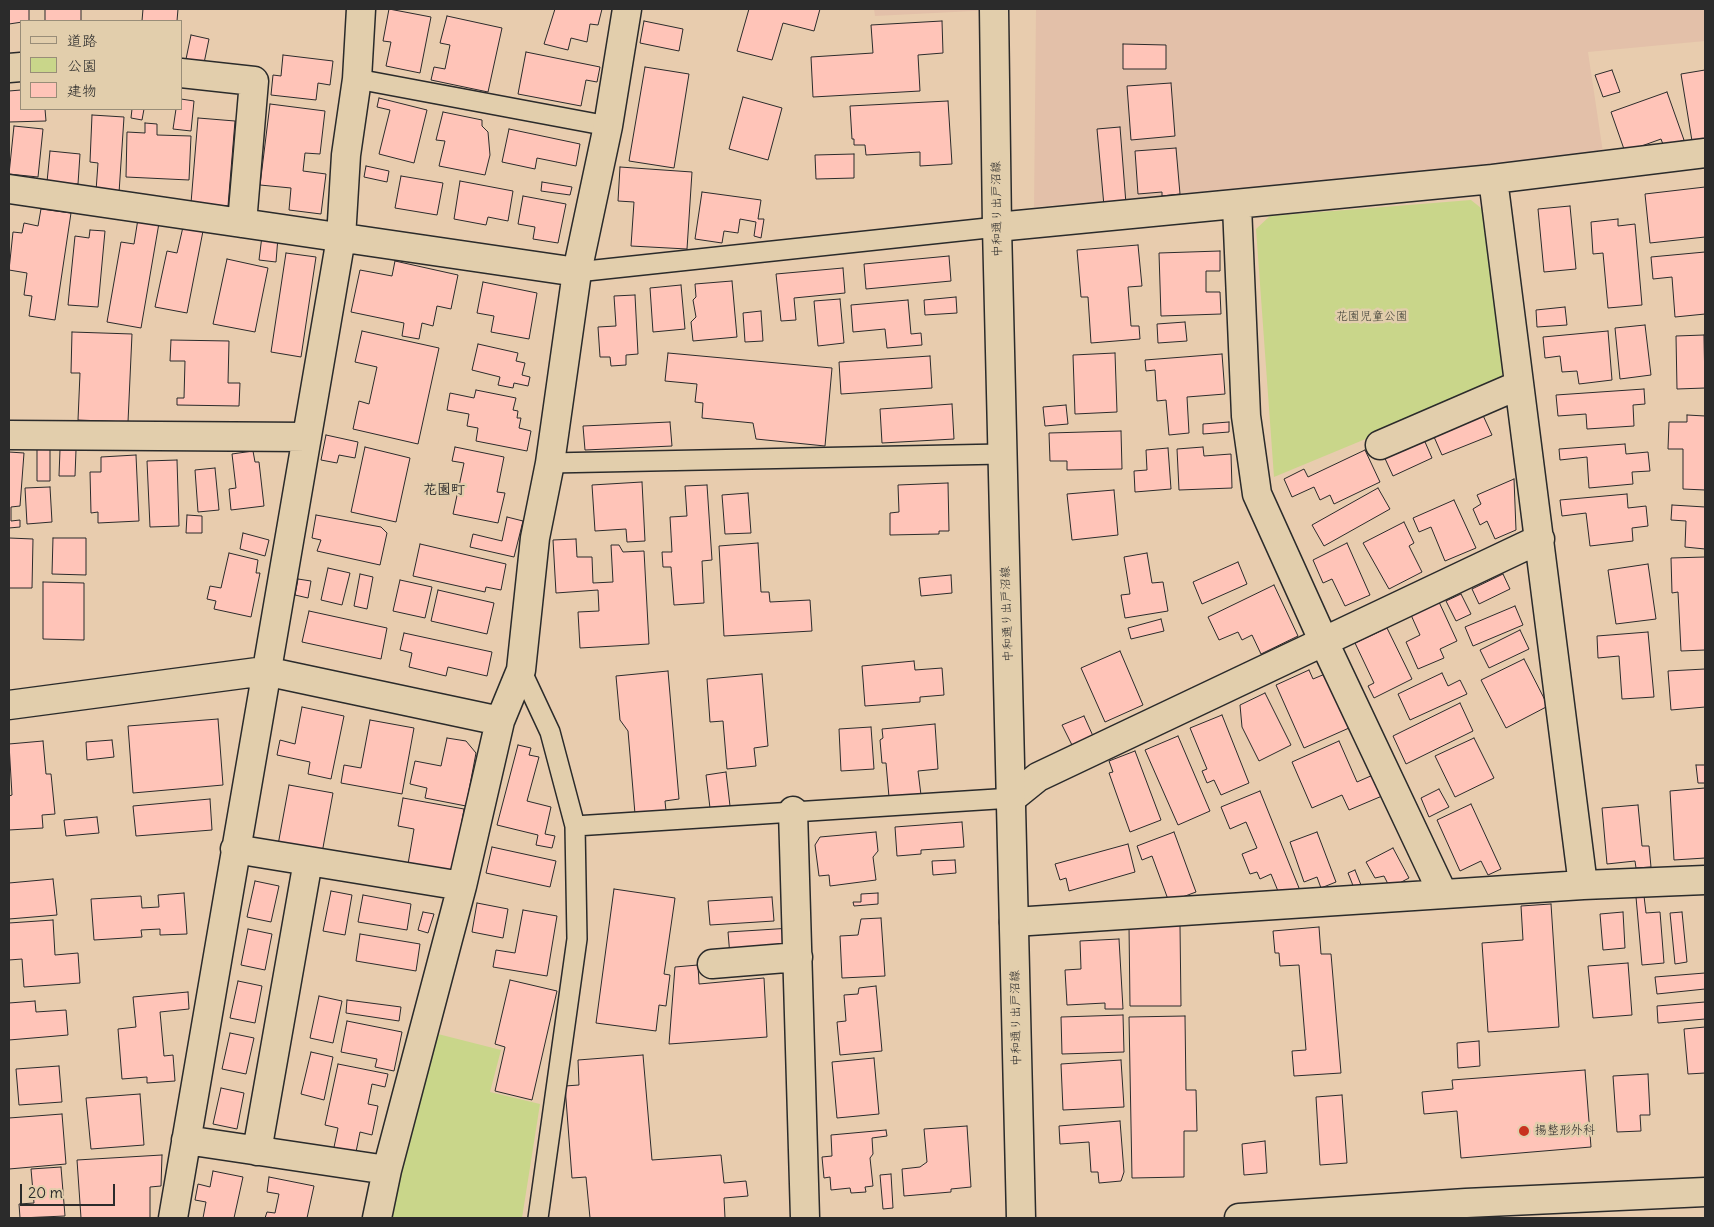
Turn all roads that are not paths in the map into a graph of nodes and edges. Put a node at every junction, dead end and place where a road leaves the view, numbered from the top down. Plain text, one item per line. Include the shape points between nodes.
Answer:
1 (361, 9) edge
2 (627, 9) edge
3 (994, 9) edge
4 (182, 73) edge
5 (357, 79) junction
6 (608, 126) junction
7 (1705, 153) edge
8 (1493, 179) junction
9 (9, 189) edge
10 (1237, 206) junction
11 (242, 223) junction
12 (997, 228) junction
13 (341, 238) junction
14 (578, 272) junction
15 (1519, 384) junction
16 (9, 435) edge
17 (307, 437) junction
18 (1380, 445) dead end
19 (1002, 454) junction
20 (550, 463) junction
21 (1540, 539) junction
22 (1323, 640) junction
23 (521, 670) junction
24 (265, 671) junction
25 (9, 705) edge
26 (500, 721) junction
27 (1012, 798) junction
28 (793, 811) junction
29 (575, 826) junction
30 (235, 849) junction
31 (308, 861) junction
32 (1705, 880) edge
33 (1583, 885) junction
34 (462, 886) junction
35 (1443, 894) junction
36 (1014, 922) junction
37 (798, 957) junction
38 (712, 964) dead end
39 (186, 1140) junction
40 (257, 1151) junction
41 (387, 1170) junction
42 (1705, 1192) edge
43 (1466, 1211) edge
44 (172, 1218) edge
45 (377, 1218) edge
46 (538, 1218) edge
47 (805, 1218) edge
48 (1021, 1218) edge
49 (1239, 1218) edge

1 - 5 street
2 - 6 street
3 - 12 street, 中和通り出戸沼線
4 - 11 street via 254,81
5 - 6 lane
5 - 13 street via 346,155
6 - 14 street
7 - 8 street
8 - 10 street
8 - 15 street
9 - 11 street
10 - 12 street
10 - 22 street via 1246,416 1257,494
11 - 13 street
12 - 14 lane
12 - 19 street, 中和通り出戸沼線
13 - 14 street
13 - 17 street
14 - 20 street
15 - 18 street
15 - 21 street
16 - 17 street
17 - 24 street
19 - 20 lane
19 - 27 street, 中和通り出戸沼線
20 - 23 street via 535,538
21 - 22 street
21 - 33 street
22 - 27 street via 1038,777
22 - 35 street
23 - 26 street
23 - 29 lane via 550,732
24 - 25 street
24 - 26 street
24 - 30 street
26 - 34 street
27 - 28 lane
27 - 36 street, 中和通り出戸沼線
28 - 29 lane
28 - 37 street
29 - 46 lane via 577,939
30 - 31 street
30 - 39 street
31 - 34 street
31 - 40 street
32 - 33 street
33 - 35 street
34 - 41 street
35 - 36 street
36 - 48 street, 中和通り出戸沼線
37 - 38 street
37 - 47 street
39 - 40 street
39 - 44 street
40 - 41 street
41 - 45 street
42 - 43 street
43 - 49 street

